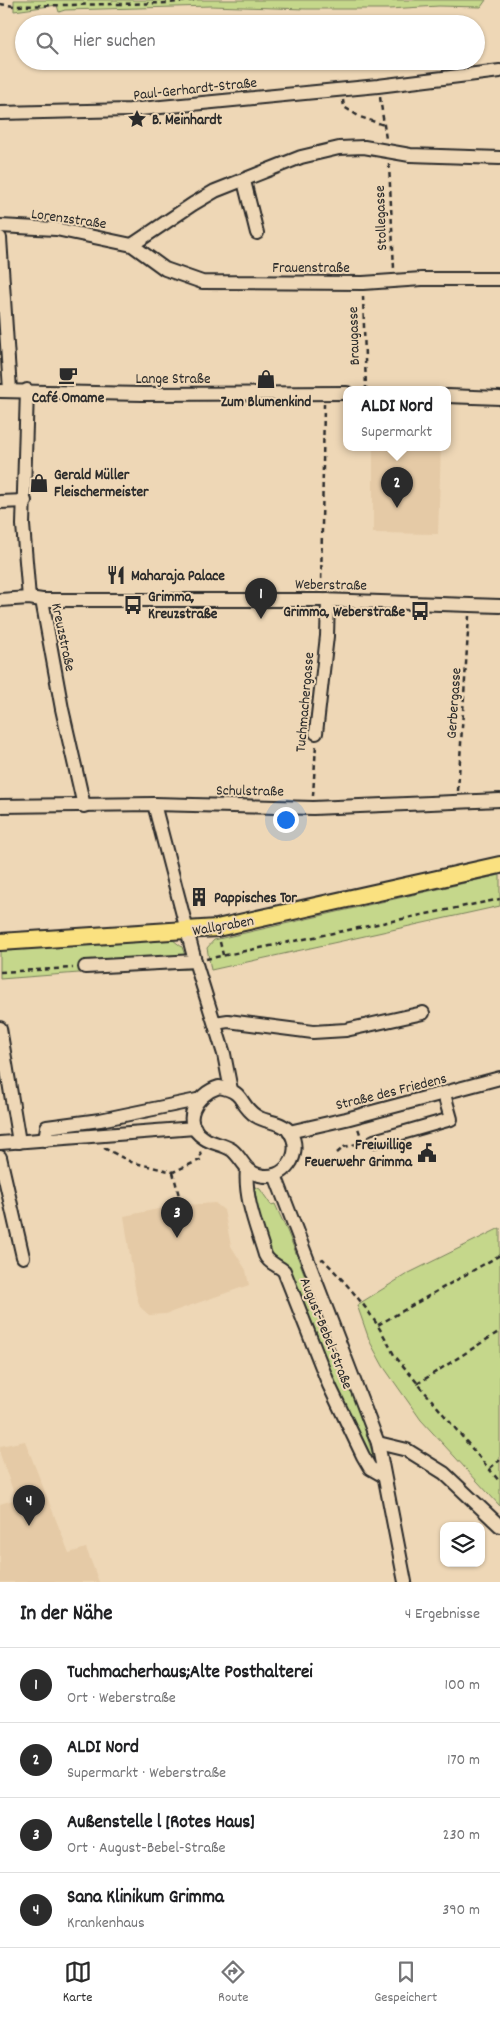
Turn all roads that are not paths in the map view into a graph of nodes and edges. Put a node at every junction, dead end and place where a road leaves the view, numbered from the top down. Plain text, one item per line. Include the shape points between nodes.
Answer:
1 (500, 70) edge
2 (0, 113) edge
3 (500, 158) edge
4 (244, 181) junction
5 (0, 226) edge
6 (257, 233) dead end
7 (0, 238) edge
8 (132, 245) junction
9 (1, 261) edge
10 (500, 279) edge
11 (2, 297) edge
12 (5, 390) edge
13 (27, 390) junction
14 (343, 393) edge
15 (451, 396) edge
16 (500, 398) edge
17 (25, 501) junction
18 (0, 502) edge
19 (36, 599) junction
20 (0, 600) edge
21 (324, 600) junction
22 (500, 606) edge
23 (316, 733) road end
24 (500, 800) edge
25 (154, 804) junction
26 (0, 806) edge
27 (84, 806) junction
28 (500, 865) edge
29 (187, 931) junction
30 (0, 942) edge
31 (195, 961) junction
32 (84, 967) road end
33 (423, 1013) dead end
34 (215, 1023) junction
35 (0, 1028) edge
36 (500, 1078) edge
37 (231, 1090) junction
38 (444, 1094) junction
39 (197, 1100) junction
40 (195, 1128) junction
41 (289, 1132) junction
42 (45, 1140) junction
43 (374, 1140) dead end
44 (19, 1142) junction
45 (0, 1143) edge
46 (0, 1157) edge
47 (247, 1169) junction
48 (275, 1175) junction
49 (24, 1257) dead end
50 (378, 1443) junction
51 (384, 1476) junction
52 (500, 1526) edge
53 (405, 1582) edge

1 - 2 street, Paul-Gerhardt-Straße via 342,90 130,110
3 - 4 street via 340,148 301,157
4 - 6 street
4 - 8 street via 215,191 192,204
5 - 8 street, Lorenzstraße via 56,229
7 - 9 street
8 - 10 street, Frauenstraße via 165,269 202,282 363,283
9 - 11 street
11 - 12 street
12 - 13 street, Lange Straße
13 - 14 street, Lange Straße via 142,394
13 - 17 street, Kreuzstraße
15 - 16 street
17 - 18 street
17 - 19 street, Kreuzstraße via 23,525
19 - 20 street, Weberstraße
19 - 21 street, Weberstraße
19 - 27 street, Kreuzstraße
21 - 22 street, Weberstraße
21 - 23 street, Tuchmachergasse via 327,636
24 - 25 street, Schulstraße via 313,808
25 - 27 street, Schulstraße
25 - 29 street
26 - 27 street, Schulstraße
28 - 29 main road, Wallgraben via 223,927
29 - 30 main road, Wallgraben
29 - 31 street
31 - 32 street
31 - 34 street
33 - 34 street via 346,1030 313,1032 228,1021
34 - 37 street
35 - 44 street
36 - 38 street, Straße des Friedens
37 - 39 street via 219,1087
37 - 41 street via 256,1116
38 - 41 street, Straße des Friedens
38 - 43 street via 450,1119
39 - 40 street via 192,1113
39 - 42 street via 47,1127
40 - 42 street
40 - 47 street via 204,1138 234,1152
41 - 48 street via 294,1142 293,1159 284,1171
42 - 44 street
44 - 45 street
46 - 49 street
47 - 48 street via 265,1176
47 - 51 street, August-Bebel-Straße via 249,1198 265,1255 284,1271 329,1385 363,1456 370,1468
48 - 50 street, August-Bebel-Straße
50 - 51 street, August-Bebel-Straße
50 - 52 street via 407,1450 444,1473
51 - 53 street, August-Bebel-Straße

